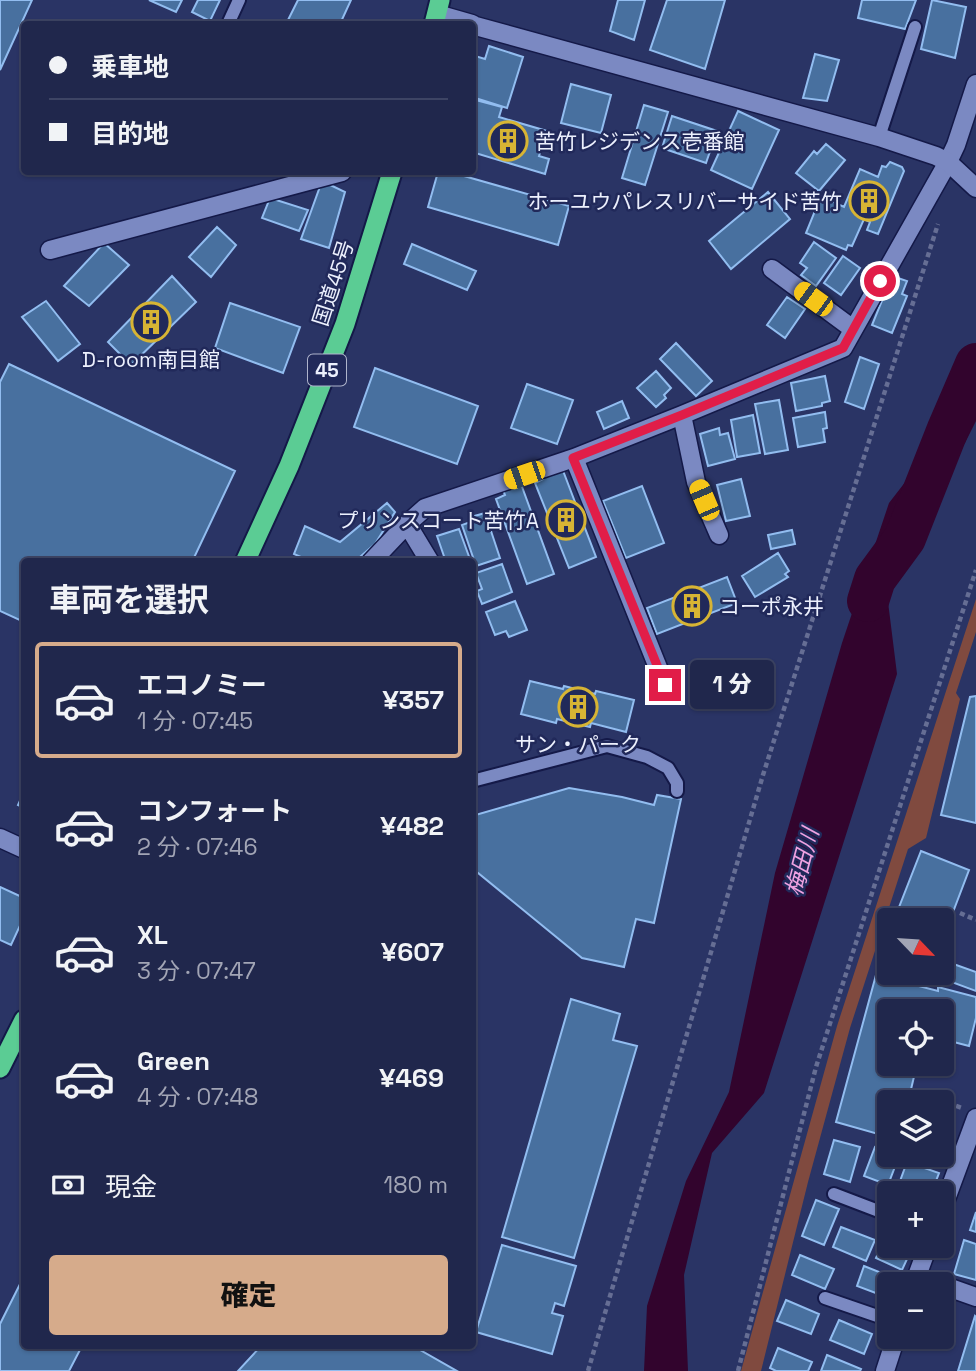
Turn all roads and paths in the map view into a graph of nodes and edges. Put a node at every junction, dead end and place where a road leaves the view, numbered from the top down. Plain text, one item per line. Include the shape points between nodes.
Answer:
1 (239, 0) edge
2 (437, 13) edge
3 (229, 21) edge
4 (462, 21) edge
5 (476, 25) edge
6 (915, 27) dead end
7 (976, 84) edge
8 (879, 137) junction
9 (951, 164) junction
10 (331, 175) edge
11 (391, 175) edge
12 (976, 188) edge
13 (940, 215) dead end
14 (50, 250) dead end
15 (772, 269) dead end
16 (853, 329) junction
17 (682, 415) junction
18 (573, 458) junction
19 (407, 524) junction
20 (719, 535) dead end
21 (247, 558) edge
22 (375, 558) edge
23 (427, 558) edge
24 (976, 570) edge
25 (665, 685) dead end
26 (476, 780) edge
27 (677, 791) dead end
28 (0, 838) edge
29 (21, 848) edge
30 (960, 914) dead end
31 (976, 920) edge
32 (21, 1026) edge
33 (0, 1068) edge
34 (970, 1113) edge
35 (950, 1181) edge
36 (834, 1194) dead end
37 (877, 1210) edge
38 (954, 1290) edge
39 (976, 1297) edge
40 (825, 1298) dead end
41 (877, 1316) edge
42 (893, 1349) edge
43 (588, 1371) edge
44 (738, 1371) edge
45 (885, 1371) edge

1 - 3 lane
2 - 4 street
5 - 8 street
6 - 8 lane
7 - 9 street
8 - 9 street
9 - 12 street
9 - 16 street
10 - 14 street
11 - 21 highway, 国道45号 / 45 via 345,324
13 - 43 path via 763,775
15 - 16 street
16 - 17 street via 843,348
17 - 18 street
17 - 20 street via 696,482
18 - 19 street via 425,508
18 - 25 street
19 - 22 street
19 - 23 street
24 - 44 path via 816,1067
26 - 27 lane via 607,746 668,768
28 - 29 street
30 - 31 path
32 - 33 highway
34 - 35 street
36 - 37 lane
38 - 39 street
40 - 41 lane
42 - 45 street

